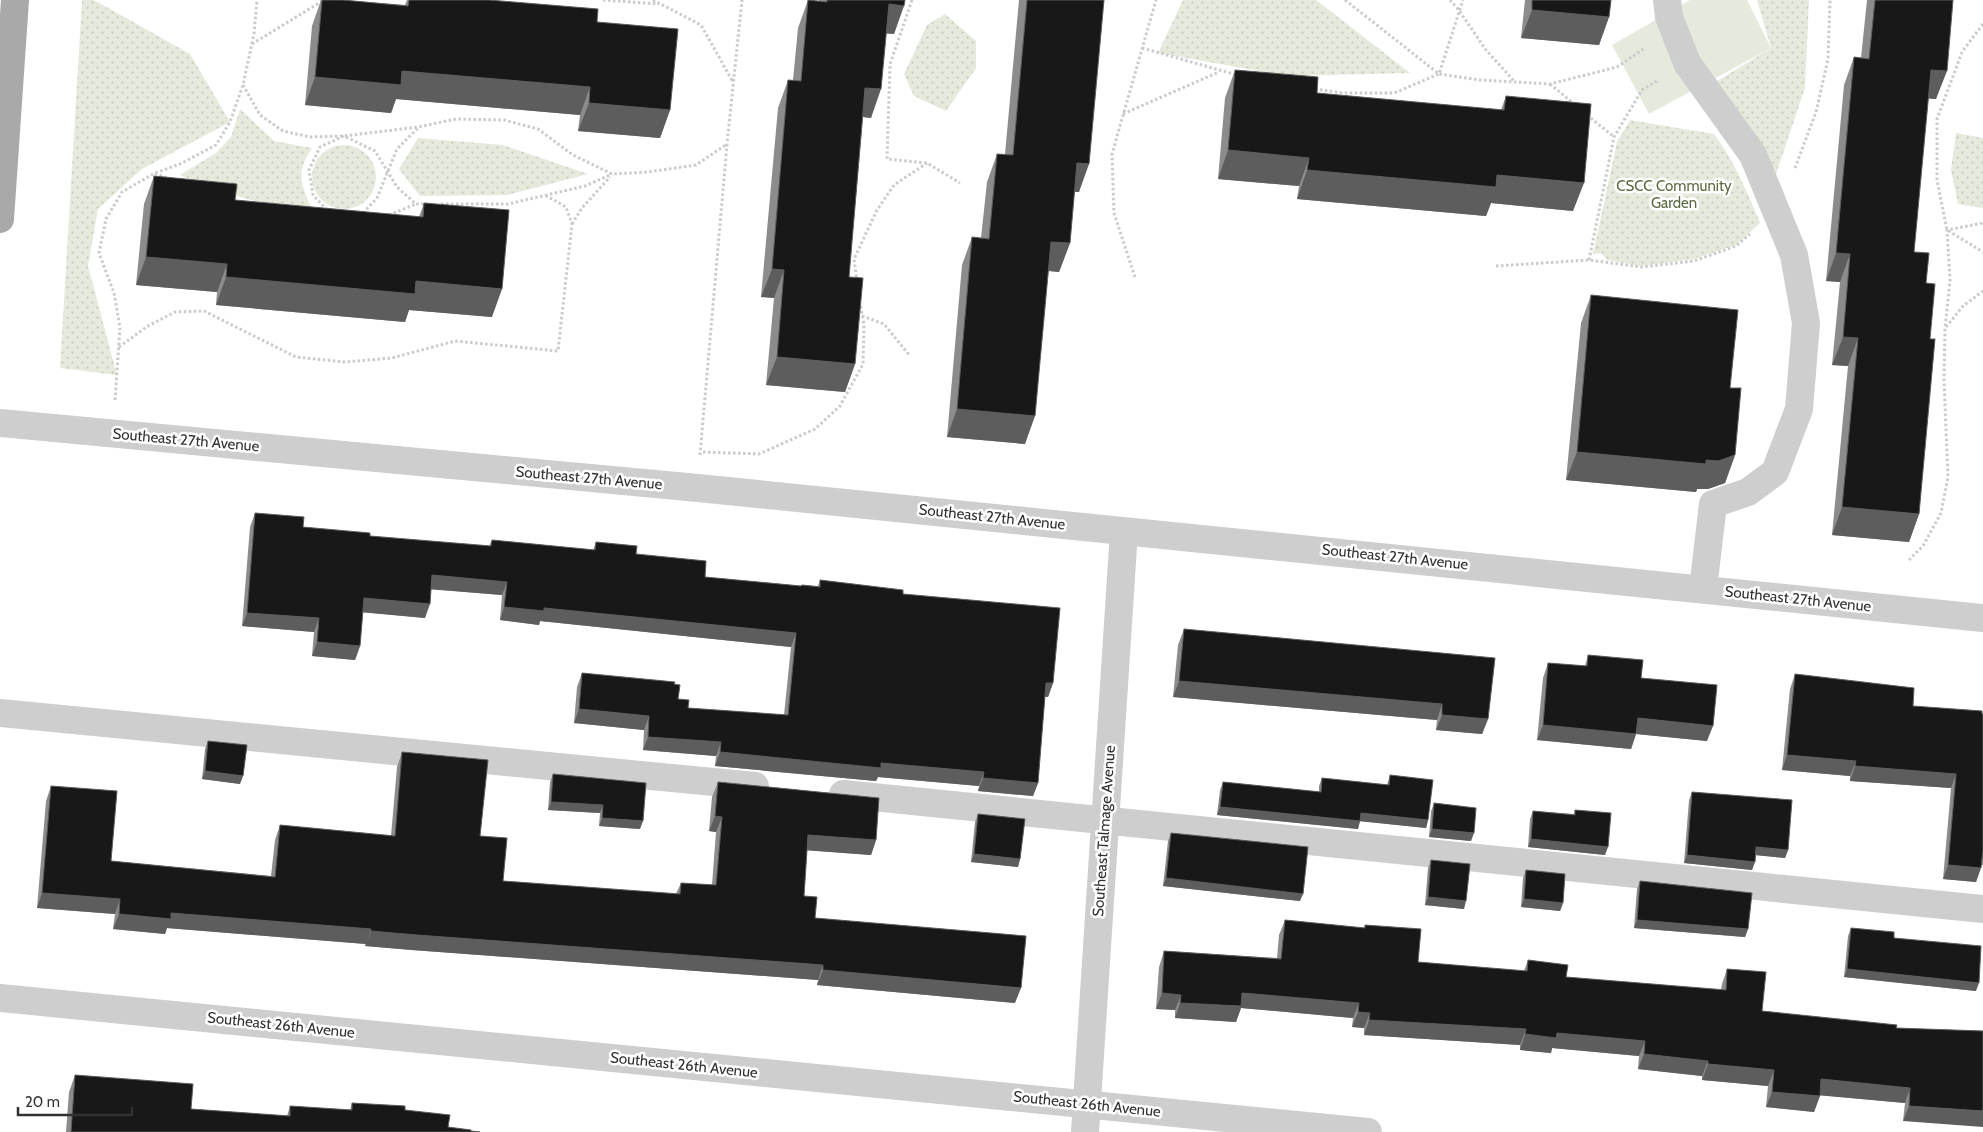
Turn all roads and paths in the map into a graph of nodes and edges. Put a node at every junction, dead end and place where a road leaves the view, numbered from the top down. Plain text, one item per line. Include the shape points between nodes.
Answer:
1 (15, 0) edge
2 (257, 0) edge
3 (324, 0) edge
4 (602, 0) edge
5 (653, 0) edge
6 (742, 0) edge
7 (912, 0) edge
8 (1156, 0) edge
9 (1347, 0) edge
10 (1450, 0) edge
11 (1463, 0) edge
12 (1830, 0) edge
13 (662, 5) junction
14 (1668, 8) edge
15 (1458, 9) junction
16 (1983, 24) edge
17 (252, 44) junction
18 (1142, 48) junction
19 (1687, 63) junction
20 (1220, 72) junction
21 (1439, 74) junction
22 (1245, 77) edge
23 (734, 82) junction
24 (1515, 82) junction
25 (1550, 84) junction
26 (243, 85) junction
27 (1306, 88) edge
28 (1578, 108) edge
29 (1123, 114) junction
30 (1585, 114) edge
31 (418, 127) junction
32 (344, 136) junction
33 (1614, 137) junction
34 (727, 144) junction
35 (927, 163) junction
36 (387, 172) junction
37 (155, 173) junction
38 (612, 174) junction
39 (172, 180) edge
40 (960, 184) dead end
41 (545, 195) junction
42 (416, 204) junction
43 (1776, 209) junction
44 (331, 213) edge
45 (366, 218) edge
46 (383, 218) edge
47 (0, 219) edge
48 (1983, 223) edge
49 (572, 224) junction
50 (1947, 230) junction
51 (1983, 252) edge
52 (1589, 260) junction
53 (1496, 266) dead end
54 (1135, 277) dead end
55 (857, 284) edge
56 (1983, 291) edge
57 (859, 300) edge
58 (862, 316) junction
59 (1945, 328) junction
60 (119, 348) junction
61 (910, 356) dead end
62 (0, 423) edge
63 (112, 433) junction
64 (701, 452) junction
65 (698, 488) junction
66 (1124, 531) junction
67 (1910, 560) dead end
68 (1703, 589) junction
69 (1983, 618) edge
70 (0, 713) edge
71 (782, 788) edge
72 (821, 792) edge
73 (1104, 819) junction
74 (1983, 909) edge
75 (0, 998) edge
76 (1086, 1104) junction
77 (1084, 1132) edge
78 (1368, 1132) edge

1 - 47 main road
2 - 17 path
3 - 17 path
4 - 13 path
5 - 13 path
6 - 23 path
7 - 35 path via 890,64 887,159
8 - 18 path
9 - 21 path
10 - 15 path
11 - 15 path
12 - 43 path via 1828,59 1816,112
13 - 23 path via 701,25
14 - 19 street
14 - 25 path via 1650,45 1617,67
15 - 21 path
15 - 24 path via 1486,50
16 - 50 path via 1962,52 1937,119 1937,180
17 - 26 path
18 - 20 path
18 - 29 path
19 - 33 path via 1642,90
19 - 43 street via 1753,155
20 - 22 path
20 - 29 path
21 - 24 path
21 - 27 path via 1394,93 1343,93
23 - 34 path
24 - 25 path
25 - 28 path
26 - 32 path via 260,115 283,131 310,137
26 - 37 path via 230,122 216,145
29 - 54 path via 1112,154 1114,213
30 - 33 path
31 - 32 path
31 - 36 path via 397,149
31 - 38 path via 456,119 504,120 538,129 573,155
32 - 36 path via 375,151
32 - 44 path via 320,147 309,170 313,195
33 - 52 path
34 - 38 path via 696,165
34 - 64 path
35 - 40 path
35 - 55 path via 894,185 877,210 854,259
36 - 42 path via 397,187
36 - 45 path via 378,198 358,218
37 - 39 path
37 - 60 path via 122,192 104,227 99,253 114,293 120,328
38 - 41 path via 585,186
38 - 49 path
41 - 42 path via 508,204
41 - 49 path via 566,207
42 - 46 path
43 - 52 path via 1736,246 1694,261 1641,267
43 - 68 street via 1794,255 1806,323 1799,409 1776,472 1748,492 1713,504
48 - 50 path
49 - 60 path via 558,351 455,341 392,358 345,362 296,357 204,311 175,312 148,326
50 - 51 path
50 - 59 path via 1950,280
52 - 53 path
56 - 59 path via 1963,306
57 - 58 path
58 - 61 path via 884,324
58 - 64 path via 863,364 840,406 815,429 759,454
59 - 67 path via 1948,477 1941,513 1923,546
60 - 63 path
62 - 63 street, Southeast 27th Avenue
63 - 65 street, Southeast 27th Avenue
64 - 65 path
65 - 66 street, Southeast 27th Avenue
66 - 68 street, Southeast 27th Avenue
66 - 73 street, Southeast Talmage Avenue
68 - 69 street, Southeast 27th Avenue
70 - 71 street
72 - 73 street
73 - 74 street
73 - 76 street, Southeast Talmage Avenue
75 - 76 street, Southeast 26th Avenue
76 - 77 street, Southeast Talmage Avenue
76 - 78 street, Southeast 26th Avenue

